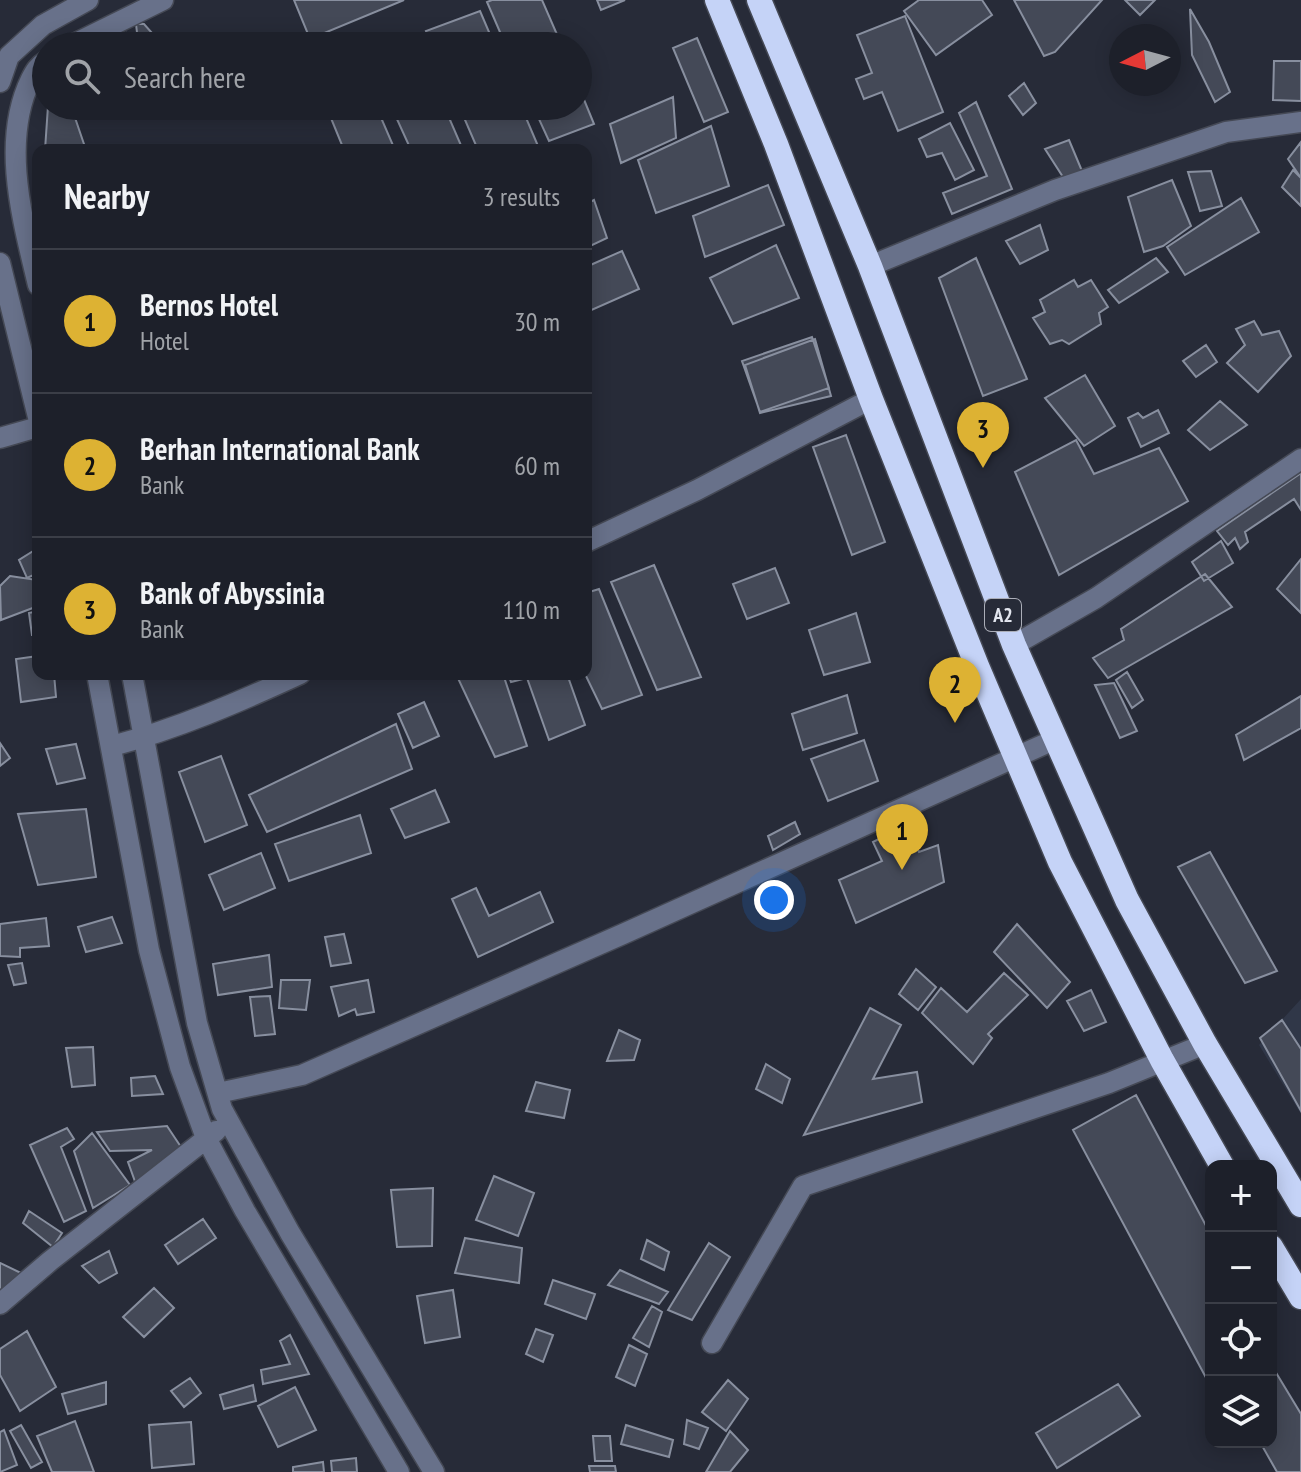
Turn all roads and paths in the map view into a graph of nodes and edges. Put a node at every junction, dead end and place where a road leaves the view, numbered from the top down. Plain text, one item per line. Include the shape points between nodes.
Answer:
1 (88, 0) edge
2 (163, 0) edge
3 (717, 0) edge
4 (759, 0) edge
5 (35, 32) edge
6 (98, 32) edge
7 (32, 35) edge
8 (32, 77) edge
9 (0, 82) edge
10 (1301, 122) edge
11 (8, 131) edge
12 (32, 259) edge
13 (0, 263) edge
14 (870, 266) junction
15 (32, 393) edge
16 (871, 399) junction
17 (32, 429) edge
18 (0, 438) edge
19 (1301, 459) edge
20 (592, 539) edge
21 (1014, 645) junction
22 (98, 680) edge
23 (133, 680) edge
24 (287, 680) edge
25 (146, 737) junction
26 (1056, 739) junction
27 (112, 746) junction
28 (1015, 756) junction
29 (1205, 1044) junction
30 (1162, 1060) junction
31 (218, 1093) junction
32 (229, 1122) junction
33 (206, 1138) junction
34 (1219, 1160) edge
35 (1301, 1205) edge
36 (1277, 1257) edge
37 (1301, 1297) edge
38 (0, 1304) edge
39 (712, 1343) dead end
40 (399, 1472) edge
41 (434, 1472) edge

1 - 5 street
2 - 6 street
3 - 16 highway, A2
4 - 14 highway, A2
7 - 9 street via 9,56
8 - 11 street
10 - 14 street via 1226,132 1055,190
11 - 12 street
13 - 15 street
14 - 21 highway, A2
16 - 20 street
16 - 28 highway, A2
17 - 18 street
19 - 21 street via 1096,598
21 - 26 highway, A2
22 - 27 street
23 - 25 street
24 - 25 street
25 - 27 street
25 - 31 street via 194,1008
26 - 28 street
26 - 29 highway, A2 via 1127,900
27 - 33 street via 149,950 180,1067
28 - 30 highway, A2 via 1060,862
28 - 31 street via 302,1075
29 - 30 street
29 - 35 highway, A2
30 - 34 highway, A2
30 - 39 street via 803,1186
31 - 32 street
32 - 33 street
32 - 41 street
33 - 38 street
33 - 40 street
36 - 37 highway

